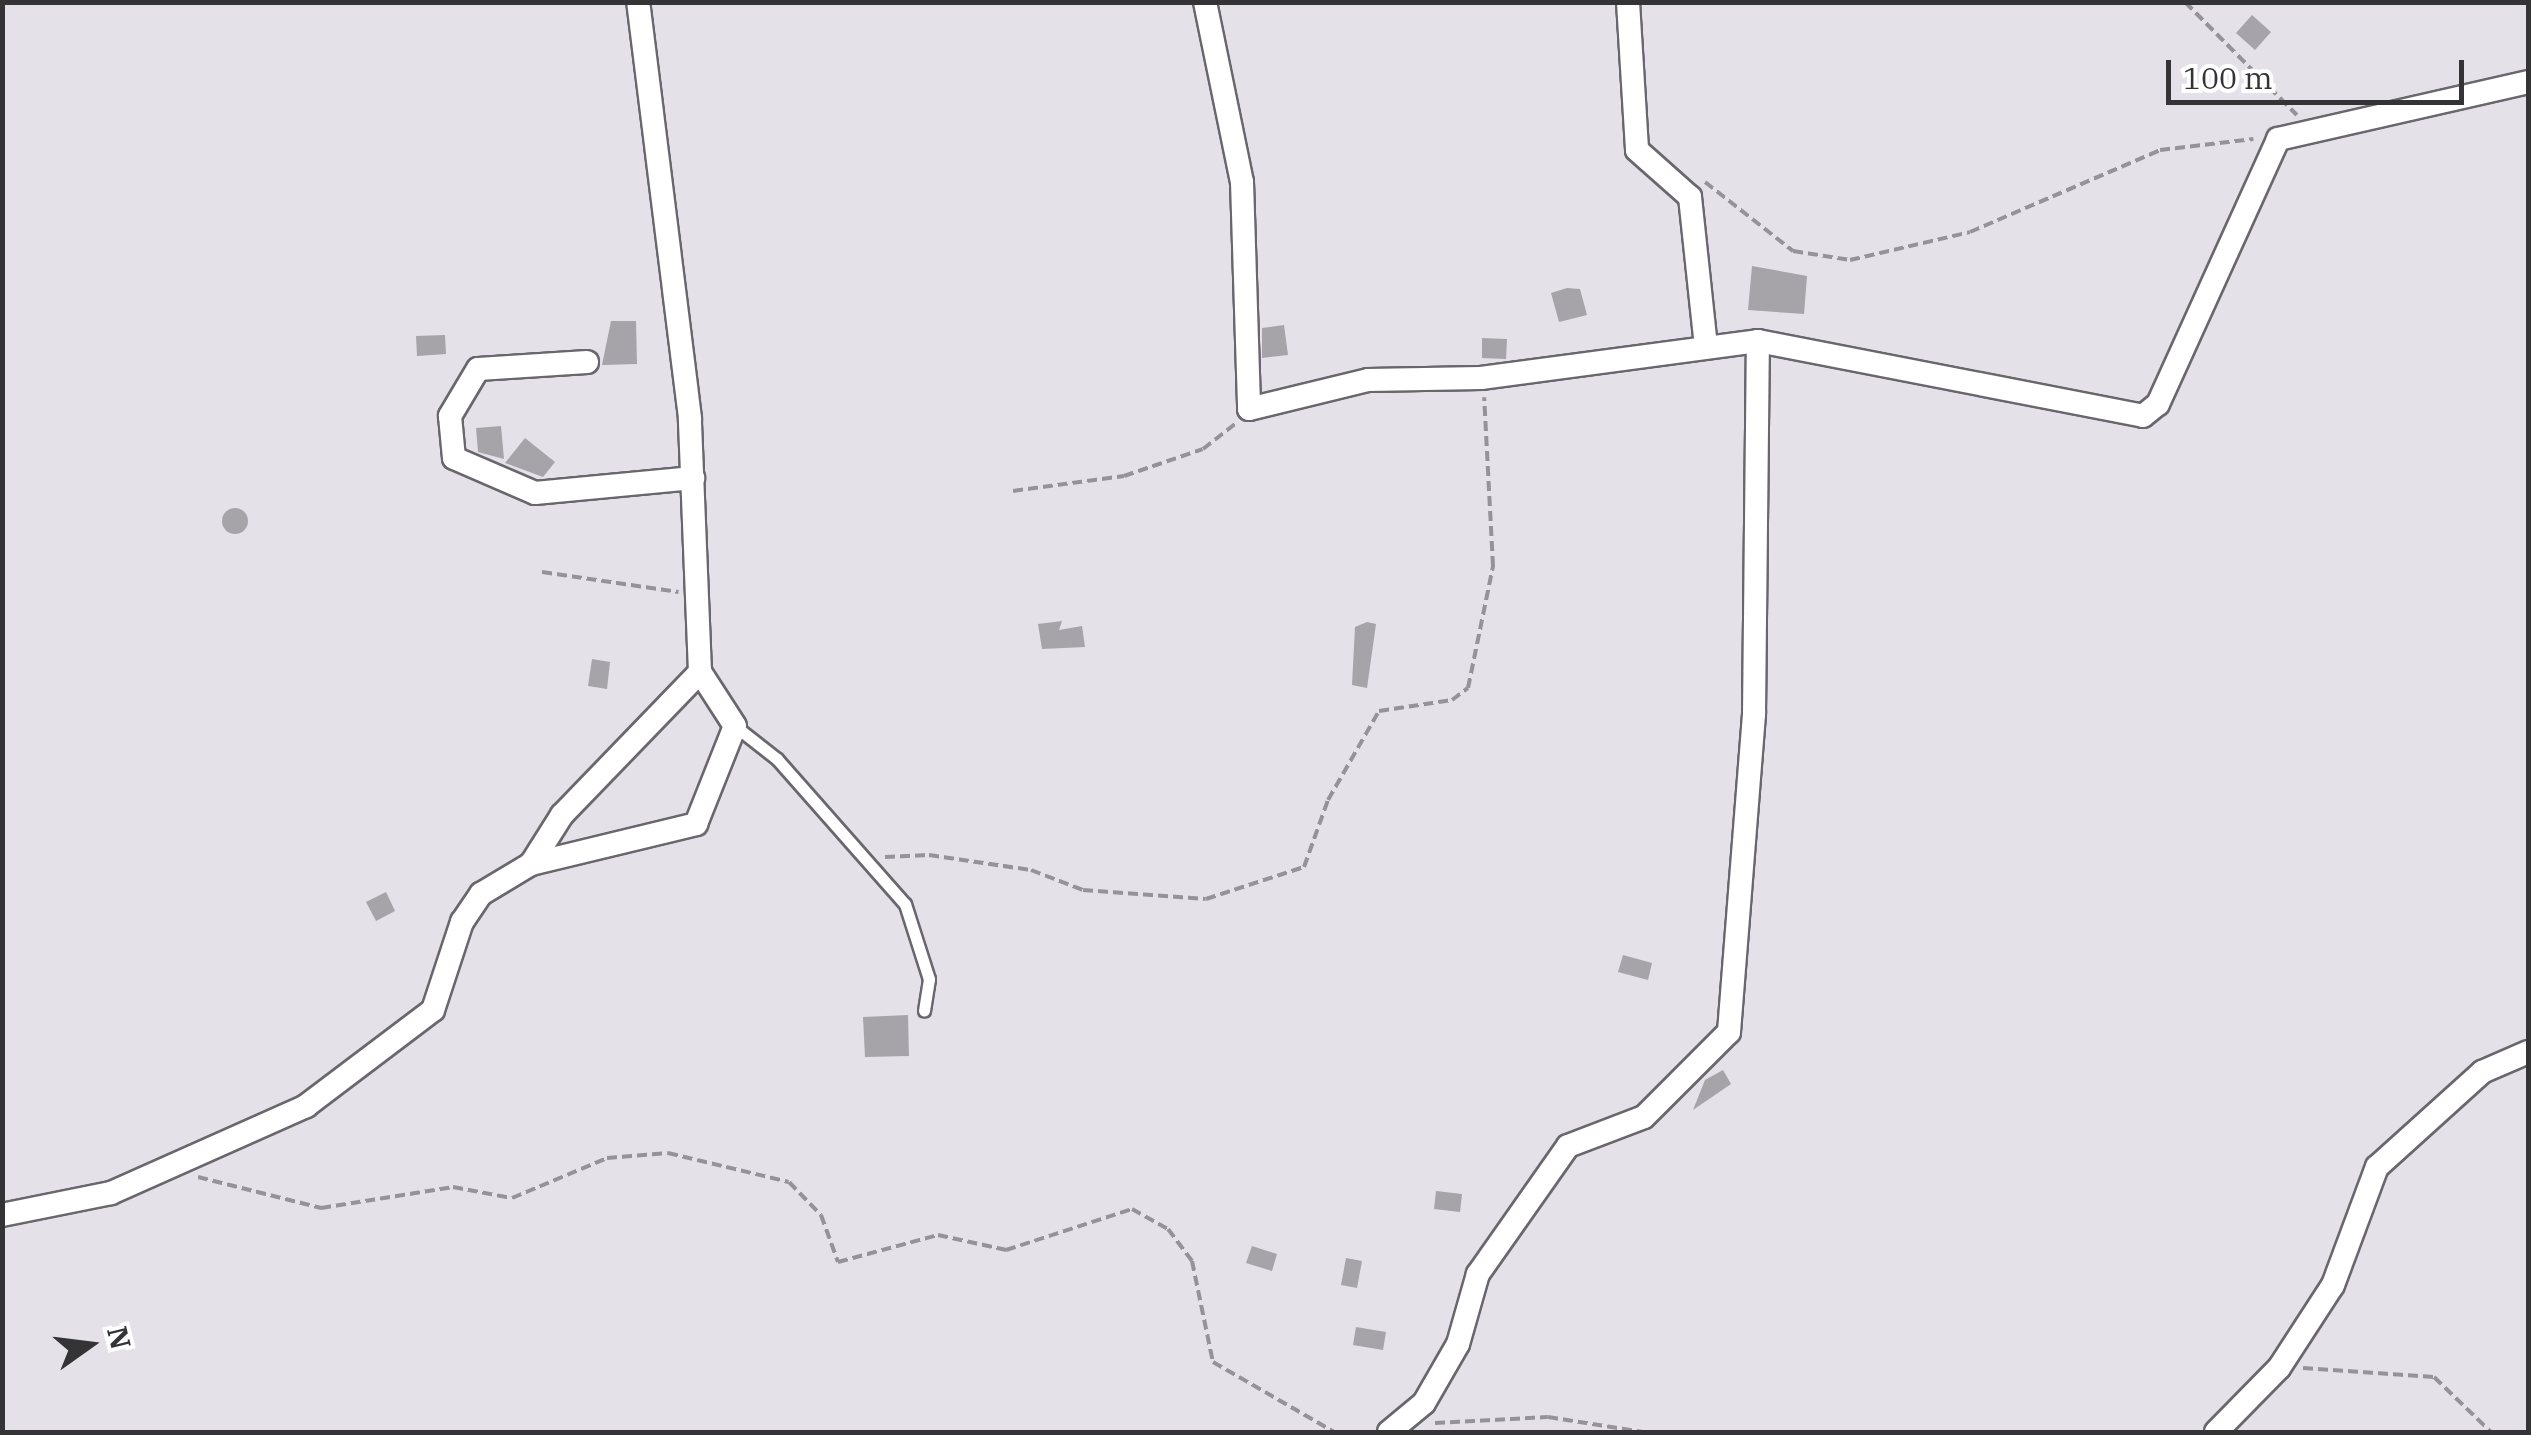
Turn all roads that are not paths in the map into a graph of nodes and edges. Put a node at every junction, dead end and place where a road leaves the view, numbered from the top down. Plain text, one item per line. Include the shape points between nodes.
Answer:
1 (638, 2) edge
2 (1205, 2) edge
3 (1628, 2) edge
4 (2528, 82) edge
5 (1758, 341) junction
6 (1706, 346) junction
7 (587, 362) dead end
8 (693, 478) junction
9 (700, 672) junction
10 (734, 726) junction
11 (531, 864) junction
12 (924, 1011) dead end
13 (2528, 1052) edge
14 (2, 1215) edge
15 (1397, 1427) edge
16 (2216, 1432) edge

1 - 8 street
2 - 6 street via 1242,182 1249,410 1368,380 1481,378
3 - 6 street via 1637,150 1643,165 1676,177 1690,198
4 - 5 street via 2278,139 2158,404 2144,416
5 - 6 street
5 - 15 street via 1754,714 1729,1032 1644,1117 1568,1146 1478,1274 1458,1344
7 - 8 street via 478,369 450,416 454,458 535,493
8 - 9 street
9 - 10 street
9 - 11 street via 562,815
10 - 11 street via 691,830
10 - 12 lane via 872,862 918,934 928,979
11 - 14 street via 470,906 433,1010 375,1062 306,1106 170,1167 78,1204
13 - 16 street via 2482,1072 2376,1167 2350,1224 2343,1267 2279,1368

